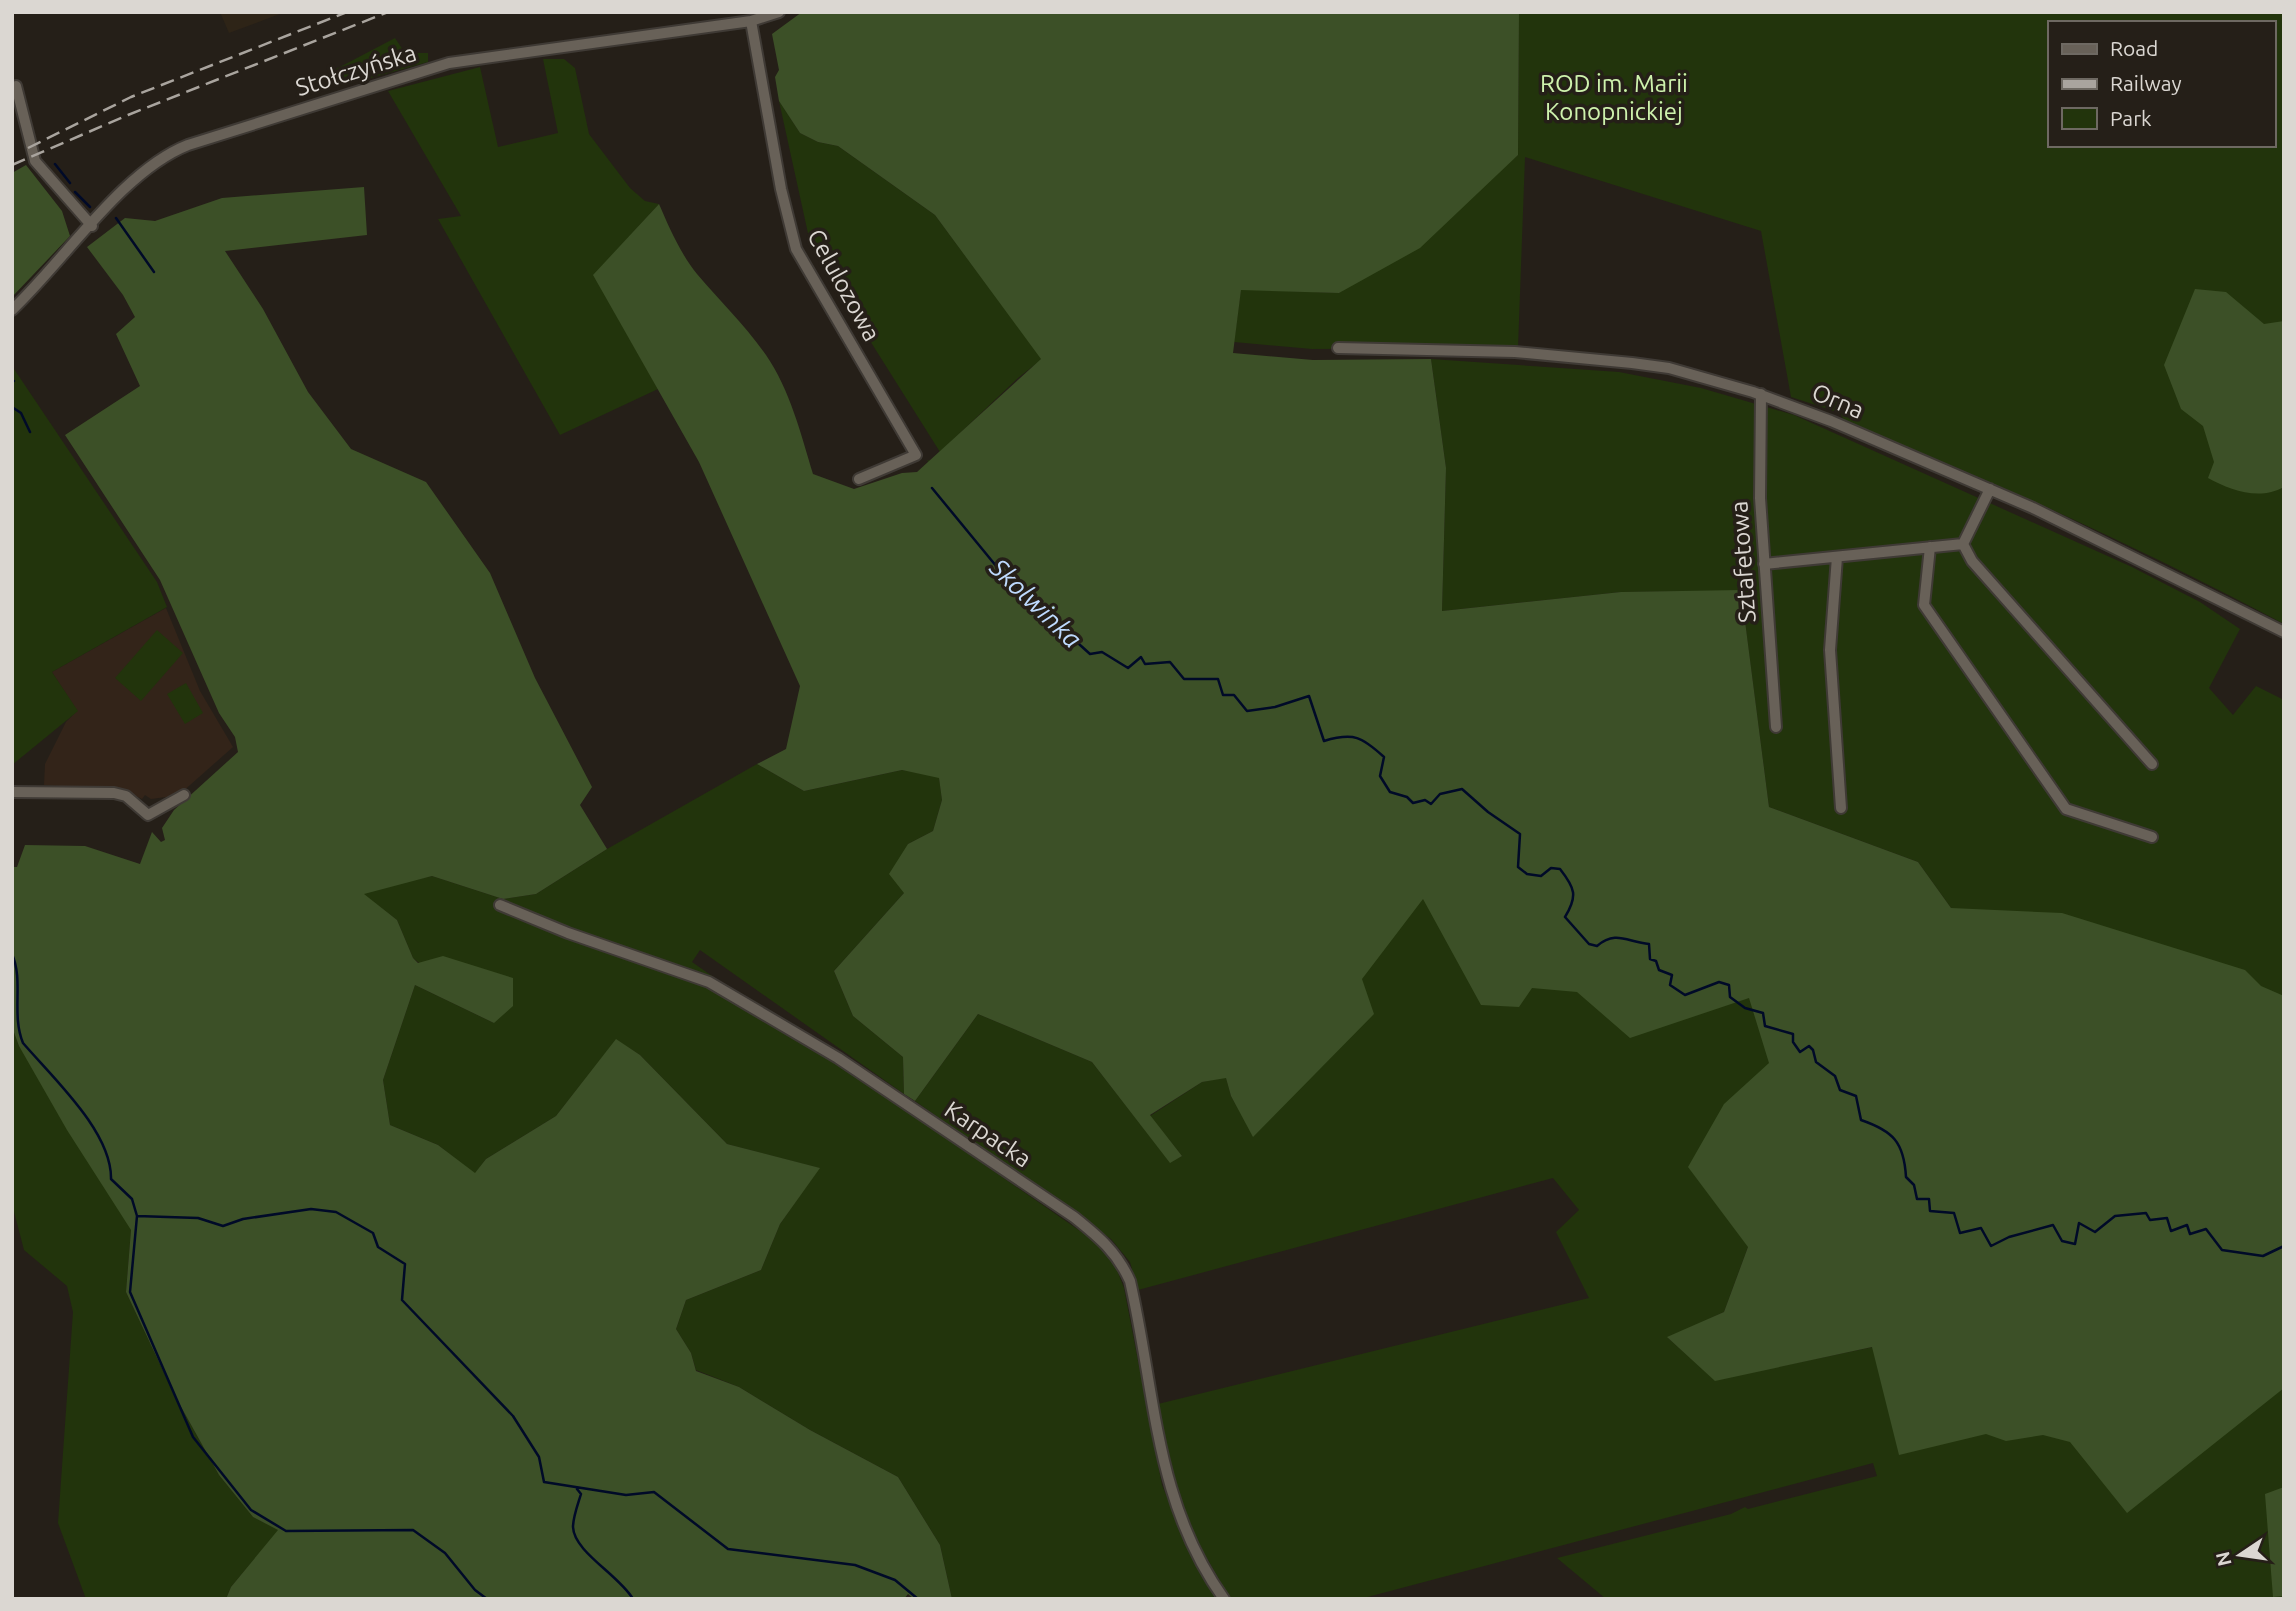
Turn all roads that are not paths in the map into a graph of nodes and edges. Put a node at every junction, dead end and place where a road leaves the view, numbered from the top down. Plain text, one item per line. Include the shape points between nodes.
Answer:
1 (779, 12) edge
2 (751, 21) junction
3 (16, 86) dead end
4 (92, 226) junction
5 (12, 310) edge
6 (1338, 348) dead end
7 (1761, 394) junction
8 (859, 479) dead end
9 (1990, 489) junction
10 (1963, 544) junction
11 (1930, 548) junction
12 (1837, 557) junction
13 (1764, 565) junction
14 (2284, 632) edge
15 (1776, 727) dead end
16 (2152, 764) dead end
17 (12, 792) edge
18 (184, 795) dead end
19 (1841, 808) dead end
20 (2152, 837) dead end
21 (500, 905) dead end
22 (1224, 1599) edge

1 - 2 street, Stołczyńska
2 - 4 street, Stołczyńska via 477,58 398,78 171,152 139,175
2 - 8 street, Celulozowa via 796,249 916,455
3 - 4 street via 35,160
4 - 5 street, Stołczyńska
6 - 7 street, Orna via 1515,352 1632,363 1669,368
7 - 9 street, Orna
7 - 13 street, Sztafetowa
9 - 10 street
9 - 14 street, Orna
10 - 11 street
10 - 16 street via 1972,561
11 - 12 street
11 - 20 street via 1924,605 2066,809
12 - 13 street
12 - 19 street via 1830,650
13 - 15 street, Sztafetowa
17 - 18 street via 114,793 140,805 148,816
21 - 22 street, Karpacka via 722,989 838,1058 1104,1241 1120,1258 1130,1281 1159,1442 1182,1525 1200,1566

